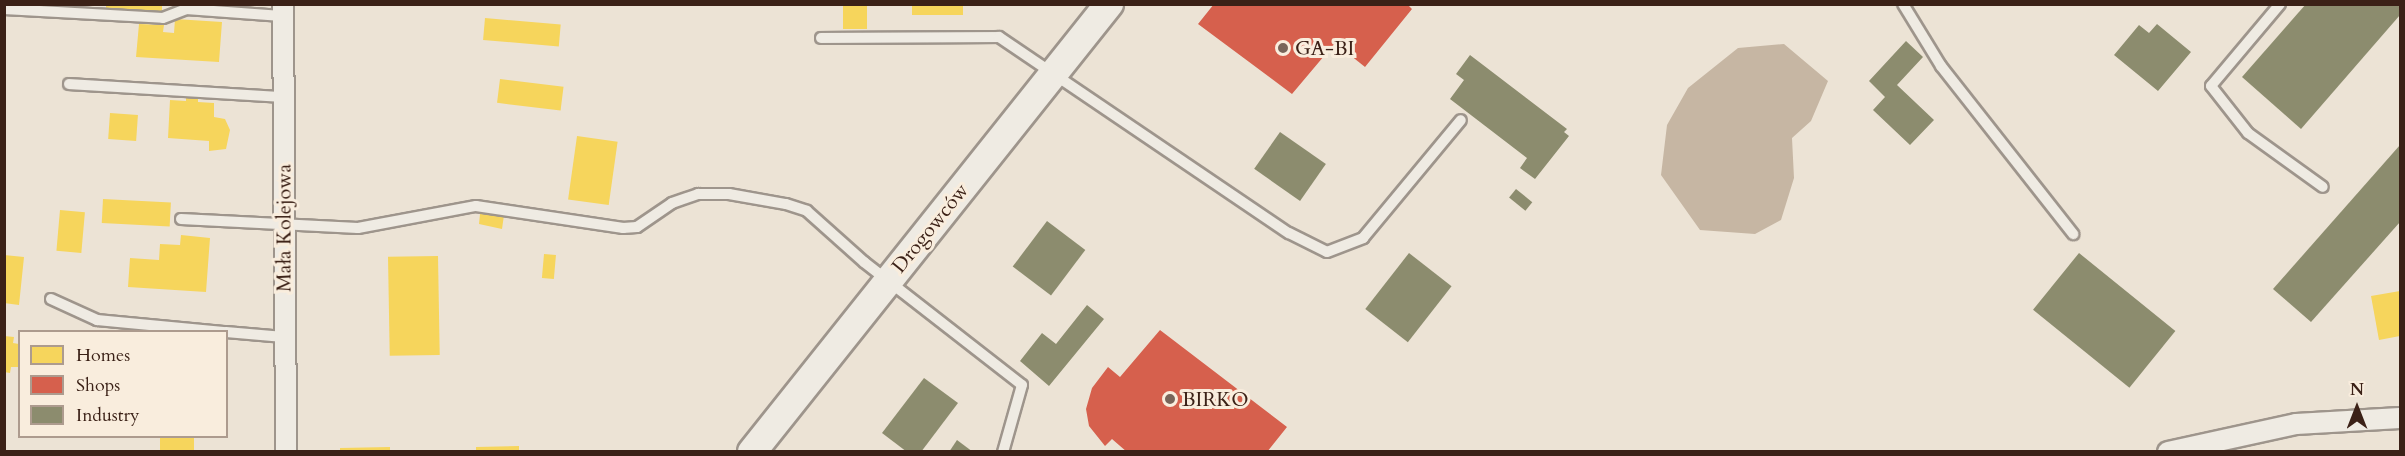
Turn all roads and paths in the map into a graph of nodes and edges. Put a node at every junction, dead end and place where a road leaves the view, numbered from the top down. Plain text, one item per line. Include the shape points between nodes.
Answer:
1 (1109, 4) edge
2 (1903, 4) edge
3 (2280, 4) edge
4 (4, 9) edge
5 (283, 10) edge
6 (821, 38) dead end
7 (1054, 74) junction
8 (69, 84) dead end
9 (283, 97) junction
10 (1461, 120) dead end
11 (2323, 187) dead end
12 (181, 219) dead end
13 (284, 222) junction
14 (2073, 234) dead end
15 (888, 280) junction
16 (51, 299) dead end
17 (204, 330) edge
18 (228, 332) edge
19 (284, 337) junction
20 (2400, 418) edge
21 (286, 452) edge
22 (752, 452) edge
23 (1003, 452) edge
24 (2168, 452) edge

1 - 7 main road, Drogowców
2 - 14 lane via 1941,66
3 - 11 lane via 2211,86 2247,133
4 - 5 lane via 163,18 186,9
5 - 9 street, Mała Kolejowa
6 - 7 lane via 999,36
7 - 10 lane via 1289,233 1327,252 1363,238
7 - 15 main road, Drogowców
8 - 9 lane
9 - 13 street, Mała Kolejowa
12 - 13 lane
13 - 15 lane via 358,228 476,206 623,228 637,227 672,203 698,194 729,194 807,211
13 - 19 street, Mała Kolejowa
15 - 22 main road, Drogowców
15 - 23 lane via 1022,385
16 - 17 lane via 97,320
18 - 19 lane
19 - 21 street, Mała Kolejowa
20 - 24 street via 2296,424

